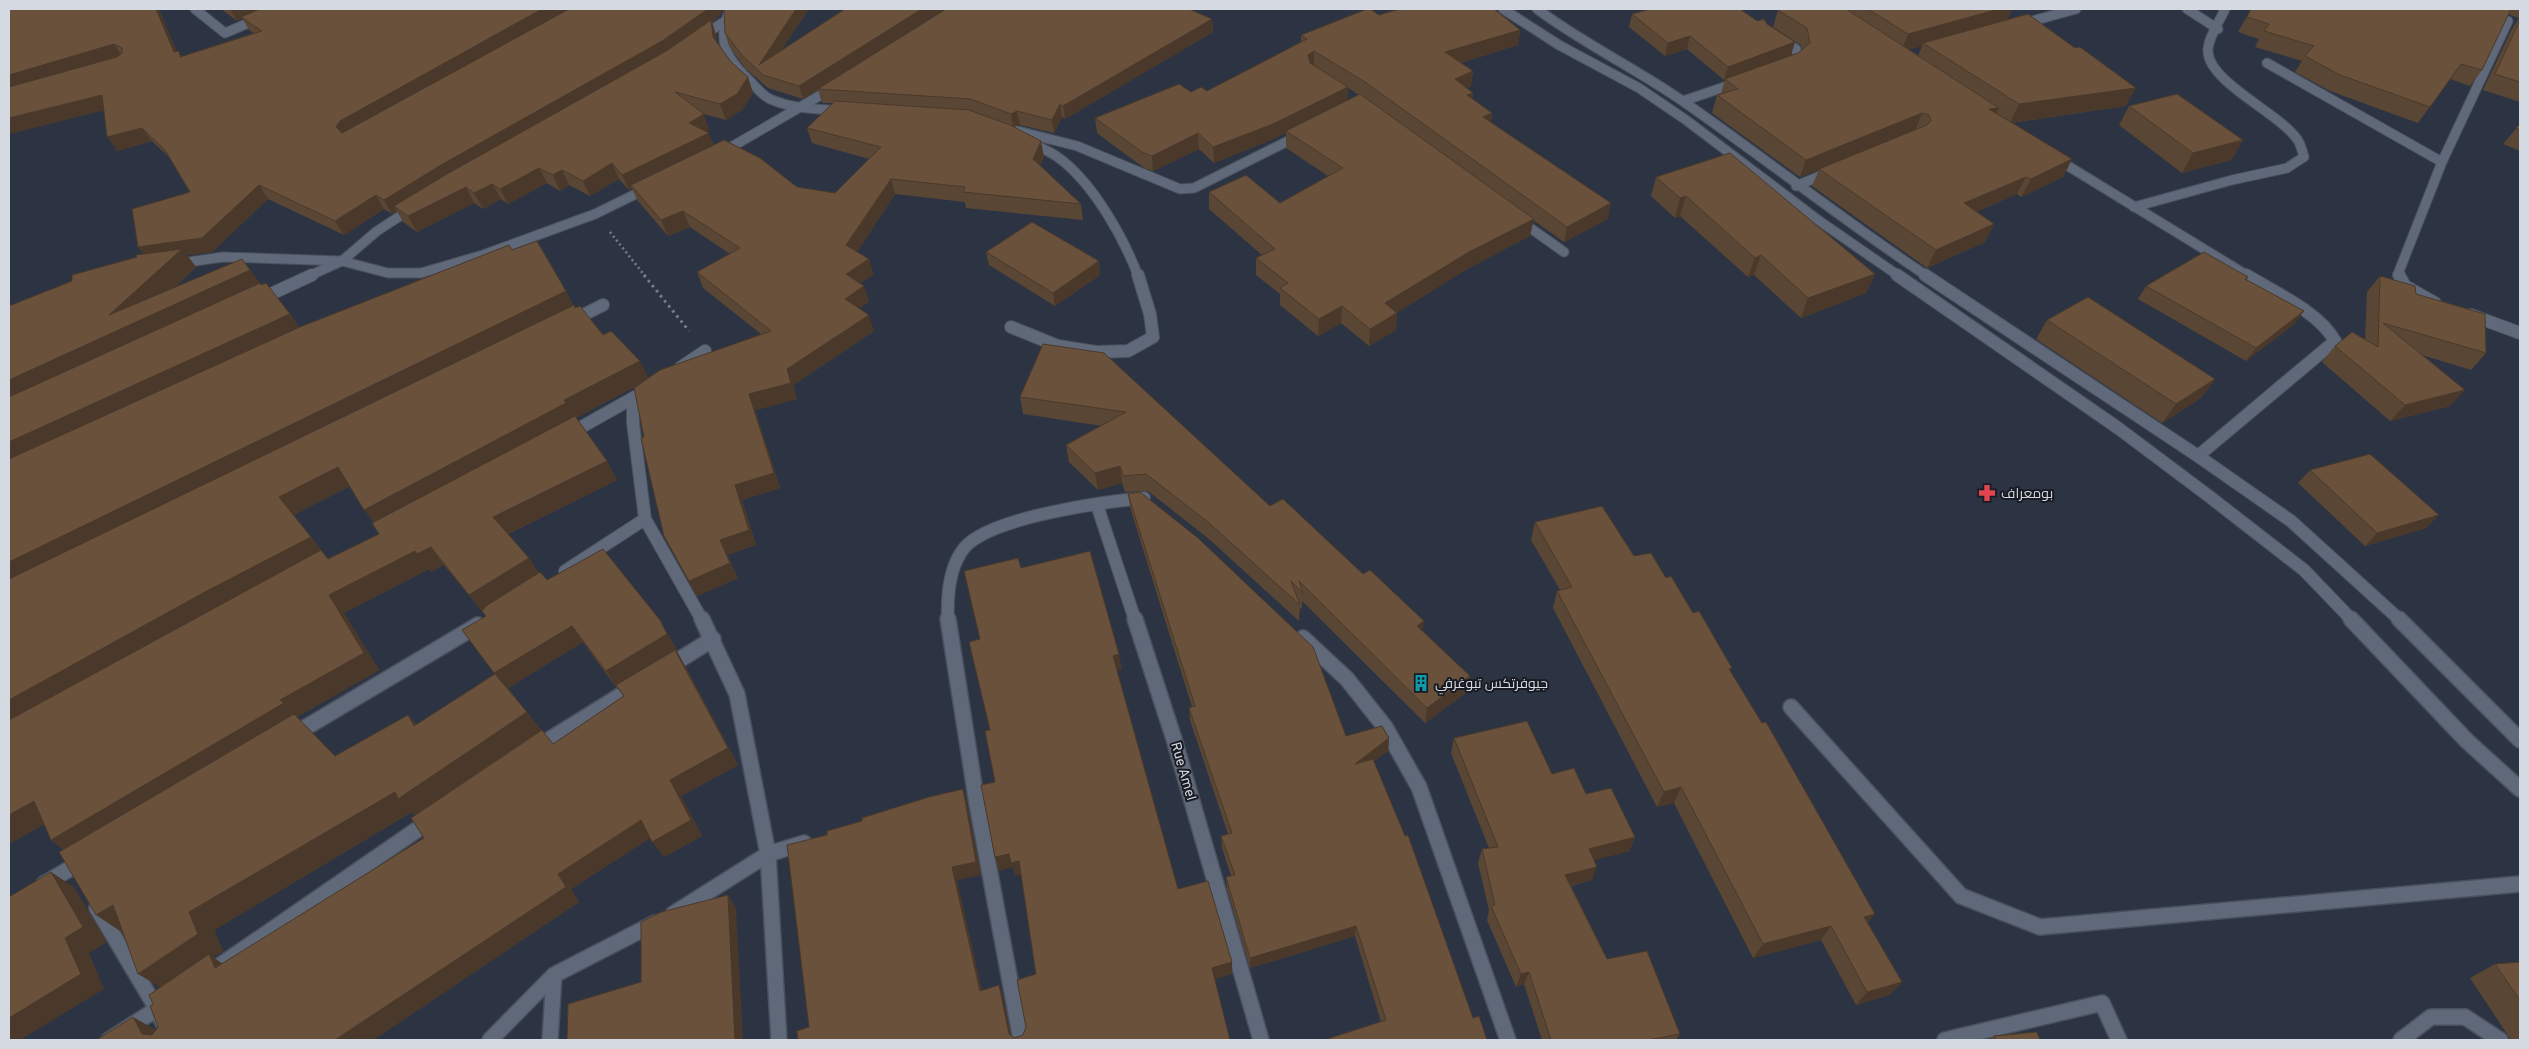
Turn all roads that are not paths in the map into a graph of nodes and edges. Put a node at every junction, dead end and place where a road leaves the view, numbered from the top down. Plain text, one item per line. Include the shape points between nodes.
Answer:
1 (196, 9) edge
2 (282, 9) edge
3 (730, 9) edge
4 (1503, 9) edge
5 (1538, 9) edge
6 (2076, 9) edge
7 (2187, 9) edge
8 (2224, 9) edge
9 (722, 23) junction
10 (2520, 26) edge
11 (2010, 27) edge
12 (2218, 28) junction
13 (1774, 36) edge
14 (692, 44) edge
15 (2267, 63) dead end
16 (1781, 67) edge
17 (1745, 80) edge
18 (842, 82) edge
19 (1682, 101) junction
20 (801, 108) junction
21 (849, 111) edge
22 (1311, 129) edge
23 (2042, 149) edge
24 (711, 158) edge
25 (2442, 162) junction
26 (1839, 168) edge
27 (657, 184) edge
28 (1796, 186) junction
29 (427, 200) edge
30 (2134, 207) junction
31 (1509, 212) edge
32 (523, 240) junction
33 (1564, 252) dead end
34 (342, 261) junction
35 (158, 266) edge
36 (433, 282) edge
37 (603, 305) dead end
38 (2445, 306) edge
39 (243, 307) edge
40 (2464, 313) edge
41 (558, 327) edge
42 (1011, 327) dead end
43 (2520, 333) edge
44 (705, 351) road end
45 (673, 373) edge
46 (657, 384) edge
47 (633, 400) junction
48 (555, 442) edge
49 (2198, 456) junction
50 (1097, 505) junction
51 (1158, 508) edge
52 (645, 519) junction
53 (550, 581) edge
54 (492, 617) edge
55 (1290, 626) edge
56 (713, 639) junction
57 (1791, 707) dead end
58 (2515, 727) edge
59 (2520, 740) edge
60 (278, 744) edge
61 (522, 758) edge
62 (974, 788) junction
63 (2520, 789) edge
64 (955, 794) edge
65 (441, 814) edge
66 (815, 839) edge
67 (99, 851) edge
68 (768, 854) junction
69 (73, 867) junction
70 (2520, 884) edge
71 (33, 891) edge
72 (206, 975) edge
73 (554, 975) junction
74 (182, 992) edge
75 (157, 1009) junction
76 (109, 1040) edge
77 (171, 1040) edge
78 (490, 1040) edge
79 (550, 1040) edge
80 (779, 1040) edge
81 (1021, 1040) edge
82 (1261, 1040) edge
83 (1508, 1040) edge
84 (1945, 1040) edge
85 (2119, 1040) edge
86 (2401, 1040) edge
87 (2500, 1040) edge

1 - 2 street via 225,33
3 - 9 street
4 - 63 street via 1559,45 1639,88 1686,120 1818,220 2118,428 2218,503 2304,570 2467,741
5 - 19 street via 1561,27
6 - 11 street
7 - 12 street
8 - 12 street
9 - 14 street
9 - 20 street via 723,48 741,73 768,98
10 - 25 street via 2504,19
12 - 30 street via 2208,50 2212,65 2298,140 2304,157 2287,168
13 - 16 street via 1796,50 1798,58
15 - 25 street
17 - 19 street
18 - 20 street
19 - 28 street
20 - 21 street
20 - 24 street
22 - 42 street via 1194,188 1180,189 1077,146 995,126 1061,158 1109,216 1139,278 1152,315 1153,337 1128,351 1096,352 1058,346
23 - 30 street
25 - 38 street via 2398,274 2405,286 2427,300
26 - 28 street
27 - 32 street via 595,214
28 - 49 street
29 - 34 street via 376,231
30 - 49 street via 2308,313 2328,328 2335,340
31 - 33 street
32 - 34 street via 421,273 388,273
32 - 36 street
34 - 35 street via 223,257
34 - 39 street
37 - 41 street
40 - 43 street
44 - 45 street
46 - 47 street
47 - 48 street
47 - 52 street via 632,423
49 - 58 street via 2291,521
50 - 51 street via 1144,497
50 - 62 street via 992,530 967,545 957,561 948,617
50 - 82 street, Rue Amel via 1174,739
52 - 53 street
52 - 56 street
54 - 60 street
55 - 83 street via 1346,679 1386,726 1419,787
56 - 61 street
56 - 68 street via 737,694
57 - 70 street via 1961,896 2040,927
58 - 59 street
62 - 64 street
62 - 81 street
65 - 72 street
66 - 68 street
67 - 69 street
68 - 73 street via 676,912
68 - 80 street
69 - 71 street
69 - 75 street
73 - 78 street
73 - 79 street
74 - 75 street
75 - 76 street
75 - 77 street
84 - 85 street via 2102,1003
86 - 87 street via 2431,1017 2465,1017

